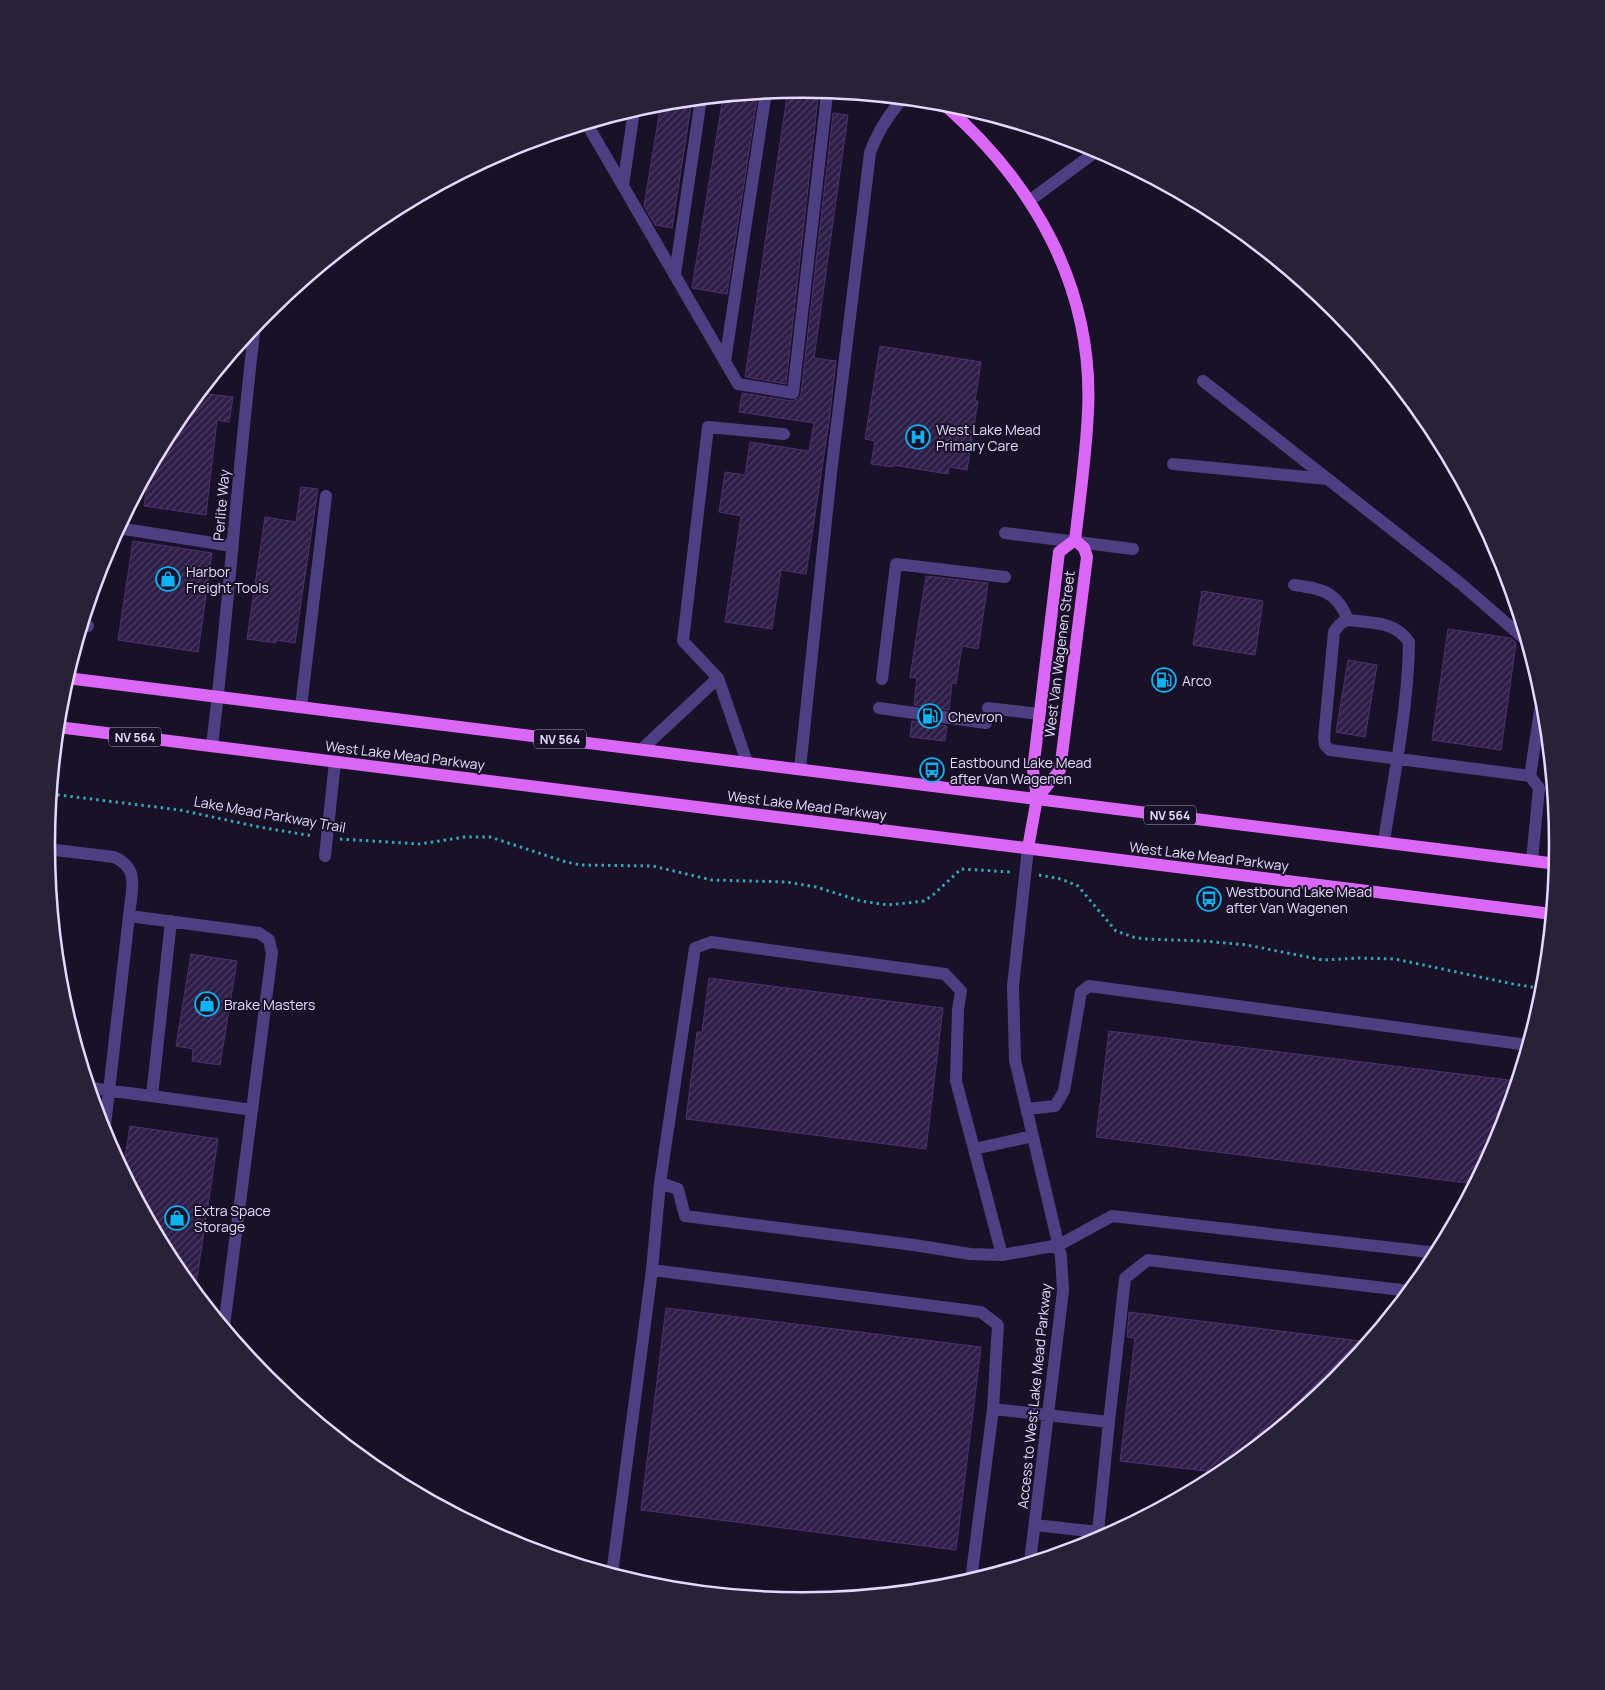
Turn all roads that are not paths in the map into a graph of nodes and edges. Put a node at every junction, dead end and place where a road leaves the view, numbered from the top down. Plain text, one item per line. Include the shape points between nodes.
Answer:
1 (826, 98) edge
2 (765, 99) edge
3 (898, 104) edge
4 (700, 105) edge
5 (953, 113) edge
6 (633, 118) edge
7 (590, 129) edge
8 (1091, 155) edge
9 (623, 186) junction
10 (1029, 201) junction
11 (674, 274) junction
12 (254, 338) edge
13 (725, 361) junction
14 (1203, 382) dead end
15 (784, 434) dead end
16 (1173, 464) dead end
17 (1327, 479) junction
18 (326, 496) dead end
19 (125, 529) edge
20 (1005, 533) dead end
21 (1075, 540) junction
22 (232, 546) junction
23 (1133, 549) dead end
24 (1005, 577) dead end
25 (1294, 585) dead end
26 (1348, 620) junction
27 (1519, 635) edge
28 (718, 678) junction
29 (74, 679) edge
30 (882, 679) dead end
31 (218, 696) junction
32 (301, 706) junction
33 (879, 708) dead end
34 (988, 708) dead end
35 (1040, 714) junction
36 (1539, 717) edge
37 (986, 723) dead end
38 (64, 728) edge
39 (212, 746) junction
40 (642, 749) junction
41 (1396, 759) junction
42 (335, 762) junction
43 (747, 762) junction
44 (800, 769) junction
45 (1530, 776) junction
46 (1037, 798) junction
47 (1384, 841) junction
48 (1028, 848) junction
49 (55, 850) edge
50 (325, 856) dead end
51 (1532, 860) junction
52 (1549, 863) edge
53 (1546, 913) edge
54 (129, 916) junction
55 (172, 921) junction
56 (1523, 1044) edge
57 (96, 1089) edge
58 (109, 1090) junction
59 (152, 1096) junction
60 (1027, 1109) junction
61 (252, 1110) junction
62 (106, 1115) edge
63 (1033, 1136) junction
64 (974, 1150) junction
65 (660, 1183) junction
66 (1059, 1245) junction
67 (1429, 1252) edge
68 (1002, 1255) junction
69 (652, 1270) junction
70 (1402, 1291) edge
71 (225, 1319) edge
72 (993, 1409) junction
73 (1049, 1415) junction
74 (1109, 1422) junction
75 (1035, 1525) junction
76 (1105, 1528) edge
77 (1097, 1532) edge
78 (1031, 1557) edge
79 (613, 1568) edge
80 (972, 1573) edge

1 - 13 street via 793,393 738,384
2 - 13 street
3 - 44 street via 874,140 870,154 831,473
4 - 11 street
5 - 10 main road via 994,154
6 - 9 street
7 - 9 street
8 - 10 street
9 - 11 street
10 - 21 main road via 1051,237 1066,272 1086,350 1088,412
11 - 13 street
12 - 22 street, Perlite Way
14 - 17 street
15 - 28 street via 708,428 683,642
16 - 17 street
17 - 27 street via 1460,583
18 - 32 street
19 - 22 street
20 - 21 street
21 - 23 street
21 - 35 main road, West Van Wagenen Street via 1059,552
21 - 46 main road, West Van Wagenen Street via 1087,556 1060,770
22 - 31 street, Perlite Way
24 - 30 street via 896,564
25 - 26 street via 1334,596
26 - 41 street via 1392,626 1409,642
26 - 41 street via 1334,632 1325,744 1330,750
28 - 40 street
28 - 43 street
29 - 31 main road, NV 564
31 - 32 main road, NV 564
31 - 39 street, Perlite Way
32 - 40 main road, NV 564
33 - 37 street
34 - 35 street
35 - 46 main road, West Van Wagenen Street via 1033,770
36 - 45 street
38 - 39 main road, West Lake Mead Parkway / NV 564
39 - 42 main road, West Lake Mead Parkway / NV 564
40 - 43 main road, NV 564
41 - 45 street
41 - 47 street
42 - 48 main road, West Lake Mead Parkway / NV 564
42 - 50 street
43 - 44 main road, NV 564
44 - 46 main road, NV 564
45 - 51 street via 1539,788
46 - 47 main road, NV 564
46 - 48 main road, West Van Wagenen Street
47 - 51 main road, NV 564
48 - 53 main road, West Lake Mead Parkway / NV 564
48 - 60 street, Access to West Lake Mead Parkway via 1012,986 1015,1060
49 - 54 street via 124,861 133,878
51 - 52 main road, NV 564
54 - 55 street
54 - 58 street
55 - 59 street
55 - 61 street via 259,933 269,940 272,953
56 - 60 street via 1090,986 1081,992 1064,1091 1055,1106
57 - 58 street
58 - 59 street
58 - 62 street
59 - 61 street
60 - 63 street, Access to West Lake Mead Parkway
61 - 71 street
63 - 64 street
63 - 66 street, Access to West Lake Mead Parkway
64 - 65 street via 956,1081 960,991 946,974 711,942 695,948
64 - 68 street
65 - 68 street via 678,1189 685,1216 970,1254
65 - 69 street
66 - 67 street via 1112,1216
66 - 68 street
66 - 73 street, Access to West Lake Mead Parkway via 1063,1290
69 - 72 street via 981,1312 998,1325
69 - 79 street
70 - 74 street via 1148,1260 1124,1278
72 - 73 street
72 - 80 street
73 - 74 street
73 - 75 street, Access to West Lake Mead Parkway
74 - 76 street
75 - 77 street
75 - 78 street, Access to West Lake Mead Parkway

